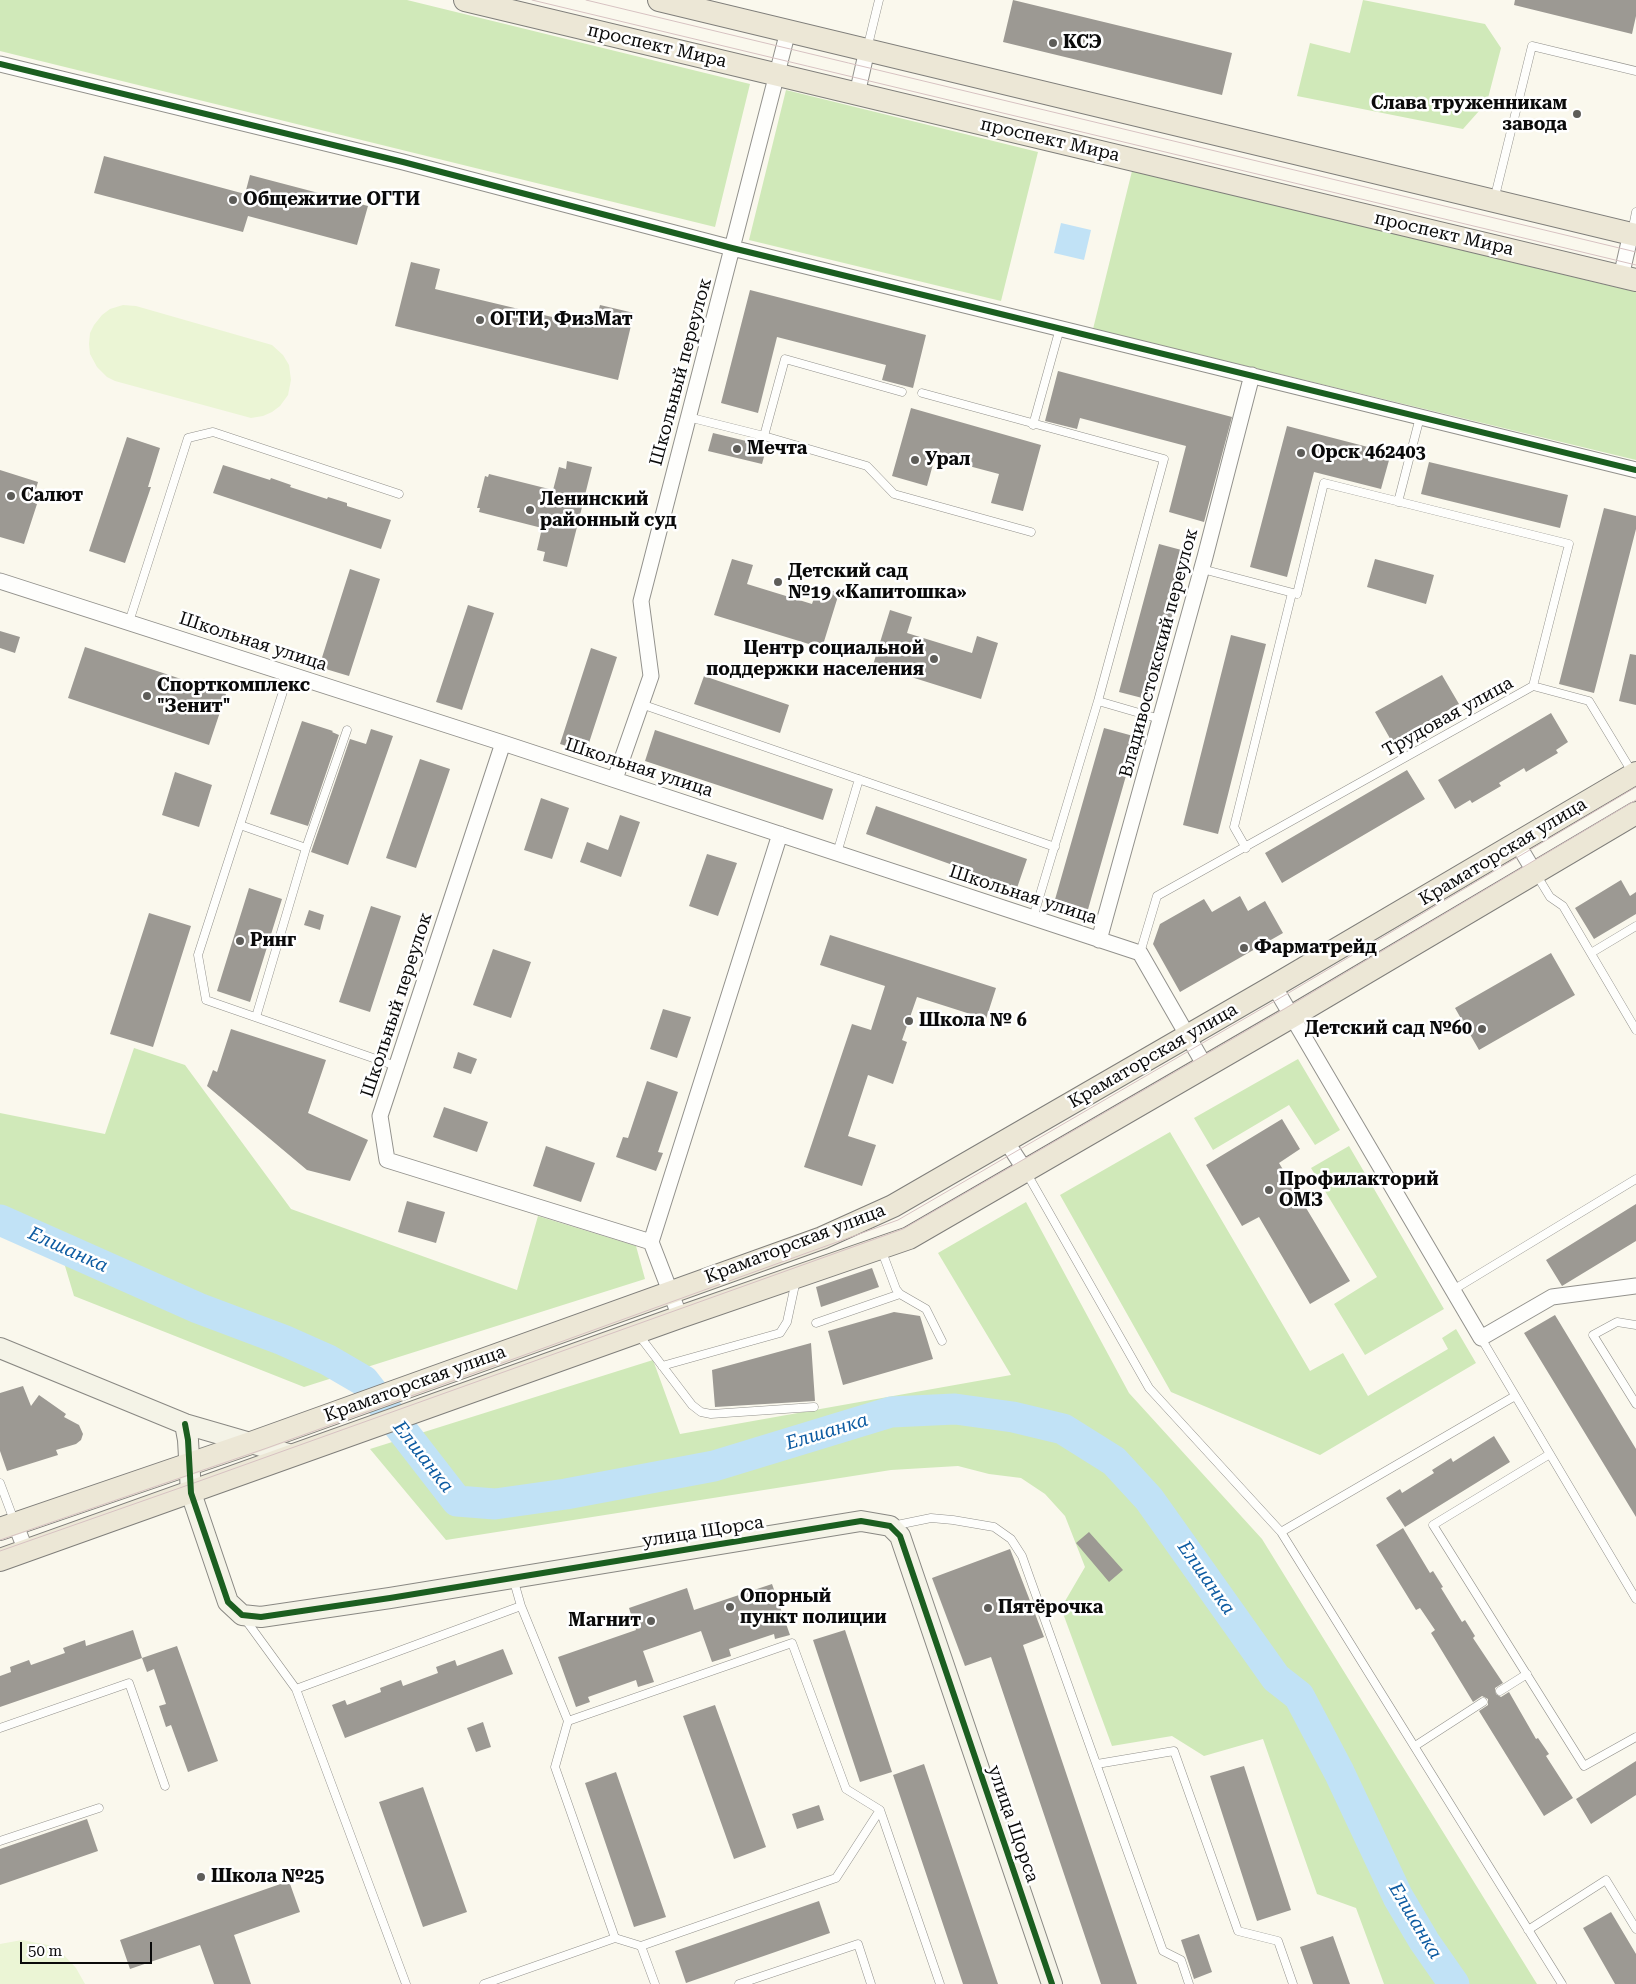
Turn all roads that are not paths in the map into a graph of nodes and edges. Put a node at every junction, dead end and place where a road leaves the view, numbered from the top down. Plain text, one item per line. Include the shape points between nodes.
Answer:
1 (465, 0) edge
2 (659, 0) edge
3 (880, 0) edge
4 (788, 31) junction
5 (867, 50) junction
6 (0, 64) edge
7 (1636, 71) edge
8 (777, 75) junction
9 (857, 94) junction
10 (1494, 201) junction
11 (1634, 227) edge
12 (732, 248) junction
13 (1629, 278) edge
14 (1060, 328) junction
15 (1252, 375) junction
16 (902, 392) dead end
17 (922, 393) dead end
18 (688, 417) junction
19 (1420, 417) junction
20 (1034, 425) junction
21 (764, 436) junction
22 (1636, 470) edge
23 (399, 494) dead end
24 (1398, 502) junction
25 (1031, 532) dead end
26 (1202, 569) junction
27 (0, 581) edge
28 (1292, 592) junction
29 (129, 622) junction
30 (289, 673) junction
31 (1533, 686) junction
32 (1098, 701) junction
33 (641, 704) junction
34 (1160, 719) junction
35 (347, 730) dead end
36 (503, 743) junction
37 (1635, 775) edge
38 (615, 779) junction
39 (859, 779) junction
40 (1636, 813) edge
41 (240, 825) junction
42 (780, 834) junction
43 (1517, 843) junction
44 (1055, 846) junction
45 (306, 848) junction
46 (1246, 848) junction
47 (836, 853) junction
48 (1535, 873) junction
49 (1034, 918) junction
50 (1636, 926) edge
51 (1099, 940) junction
52 (1140, 953) junction
53 (1591, 953) junction
54 (1274, 986) junction
55 (256, 1017) junction
56 (1291, 1017) junction
57 (1636, 1030) edge
58 (1188, 1036) junction
59 (396, 1066) junction
60 (1205, 1066) junction
61 (1006, 1141) junction
62 (1025, 1170) junction
63 (1636, 1179) edge
64 (651, 1242) junction
65 (881, 1248) junction
66 (796, 1276) junction
67 (1636, 1286) edge
68 (1452, 1290) junction
69 (670, 1293) junction
70 (900, 1294) junction
71 (680, 1317) junction
72 (816, 1323) dead end
73 (1636, 1325) edge
74 (637, 1332) junction
75 (1481, 1338) junction
76 (942, 1341) dead end
77 (0, 1348) edge
78 (662, 1366) junction
79 (1515, 1396) junction
80 (1636, 1404) edge
81 (814, 1407) dead end
82 (185, 1424) junction
83 (251, 1442) junction
84 (1550, 1454) junction
85 (292, 1455) junction
86 (190, 1464) junction
87 (0, 1483) edge
88 (191, 1493) junction
89 (8, 1526) edge
90 (890, 1526) junction
91 (1281, 1532) junction
92 (26, 1551) junction
93 (0, 1560) edge
94 (513, 1578) junction
95 (1636, 1599) edge
96 (522, 1606) junction
97 (242, 1615) junction
98 (1527, 1674) junction
99 (296, 1689) junction
100 (1500, 1691) dead end
101 (1482, 1702) dead end
102 (568, 1721) junction
103 (0, 1728) edge
104 (1636, 1737) edge
105 (1415, 1746) junction
106 (1097, 1764) junction
107 (165, 1786) dead end
108 (99, 1808) dead end
109 (880, 1810) junction
110 (0, 1841) edge
111 (1636, 1929) edge
112 (1528, 1930) junction
113 (615, 1938) junction
114 (642, 1946) junction
115 (406, 1984) edge
116 (484, 1984) edge
117 (655, 1984) edge
118 (739, 1984) edge
119 (871, 1984) edge
120 (940, 1984) edge
121 (1052, 1984) edge
122 (1189, 1984) edge
123 (1293, 1984) edge
124 (1562, 1984) edge

1 - 8 main road, проспект Мира
2 - 4 main road
3 - 5 lane
4 - 5 main road
4 - 8 street, Школьный переулок
5 - 9 street
5 - 10 main road
6 - 12 street via 403,162
7 - 10 lane via 1532,46
8 - 9 main road, проспект Мира
8 - 12 street, Школьный переулок
9 - 13 main road, проспект Мира
10 - 11 main road
11 - 13 street
12 - 14 street
12 - 18 street, Школьный переулок
14 - 15 street
14 - 20 lane
15 - 19 street
15 - 26 street, Владивостокский переулок
16 - 21 lane via 785,360
17 - 20 lane
18 - 21 lane
18 - 33 street, Школьный переулок via 641,601 651,676
19 - 22 street
19 - 24 lane
20 - 32 lane via 1164,460
21 - 25 lane via 867,466 894,494
23 - 29 lane via 213,432 188,438
24 - 28 lane, Трудовая улица via 1324,483 1297,594
24 - 31 lane, Трудовая улица via 1569,544
26 - 28 lane
26 - 34 street, Владивостокский переулок
27 - 29 street, Школьная улица
28 - 46 lane via 1234,827
29 - 30 street, Школьная улица
30 - 36 street, Школьная улица
30 - 41 lane
31 - 37 lane via 1589,701
31 - 46 lane, Трудовая улица
32 - 34 lane
32 - 44 lane
33 - 38 street, Школьный переулок
33 - 39 lane
34 - 51 street, Владивостокский переулок
35 - 45 lane
36 - 38 street, Школьная улица
36 - 59 street, Школьный переулок
37 - 43 main road, Краматорская улица
38 - 42 street, Школьная улица
39 - 44 lane
39 - 47 lane
40 - 48 main road, Краматорская улица
41 - 45 lane
41 - 55 lane via 198,954 206,1000
42 - 47 street, Школьная улица
42 - 64 street
43 - 48 street
43 - 54 main road, Краматорская улица
44 - 49 lane
45 - 55 lane
46 - 52 lane, Трудовая улица via 1157,896
47 - 49 street, Школьная улица
48 - 53 lane via 1550,897 1563,906
48 - 56 main road, Краматорская улица
49 - 51 street, Школьная улица
50 - 53 lane
51 - 52 street, Школьная улица
52 - 58 street
53 - 57 lane
54 - 56 street
54 - 58 main road, Краматорская улица
55 - 59 lane
56 - 60 main road, Краматорская улица
56 - 68 street
58 - 60 street
58 - 61 main road, Краматорская улица
59 - 64 street, Школьный переулок via 380,1116 387,1160
60 - 62 main road, Краматорская улица
61 - 62 street
61 - 69 main road, Краматорская улица via 867,1218 822,1238
62 - 65 main road, Краматорская улица via 909,1238
62 - 91 lane via 1149,1388
63 - 68 lane
64 - 69 street
65 - 66 main road, Краматорская улица
65 - 70 lane
66 - 71 main road, Краматорская улица
66 - 78 lane via 787,1322 780,1333
67 - 75 street via 1552,1297
68 - 75 street
69 - 71 street
69 - 83 main road, Краматорская улица
70 - 72 lane
70 - 76 lane via 926,1309
71 - 74 main road, Краматорская улица
73 - 80 lane via 1617,1322 1593,1335
74 - 78 lane
74 - 85 main road, Краматорская улица
75 - 79 lane
77 - 82 street
78 - 81 lane via 701,1412
79 - 84 lane
79 - 91 lane
82 - 83 street
82 - 86 street
83 - 85 street
83 - 86 main road, Краматорская улица
84 - 95 lane
84 - 98 lane via 1432,1524
85 - 88 main road, Краматорская улица
86 - 88 street
86 - 89 main road, Краматорская улица
87 - 89 lane
88 - 92 main road, Краматорская улица
88 - 97 street via 228,1602
89 - 92 street
90 - 94 street, улица Щорса via 861,1521
90 - 106 lane via 931,1518 954,1520 994,1528 1011,1539 1022,1556
90 - 121 street, улица Щорса via 900,1536
91 - 105 lane
92 - 93 main road, Краматорская улица
94 - 96 lane
94 - 97 street, улица Щорса via 261,1617
96 - 99 lane
96 - 102 lane
97 - 99 lane
98 - 100 lane
98 - 104 lane via 1584,1766
99 - 115 lane
101 - 105 lane
102 - 109 lane via 792,1642 846,1789
102 - 113 lane via 555,1767
103 - 107 lane via 130,1683
105 - 112 lane
106 - 122 lane via 1163,1952 1181,1960
106 - 123 lane via 1174,1751 1238,1931 1278,1941
108 - 110 lane
109 - 114 lane via 836,1878
109 - 120 lane
111 - 112 lane via 1606,1880
112 - 124 lane
113 - 114 lane
113 - 116 lane
114 - 117 lane
118 - 119 lane via 858,1944

